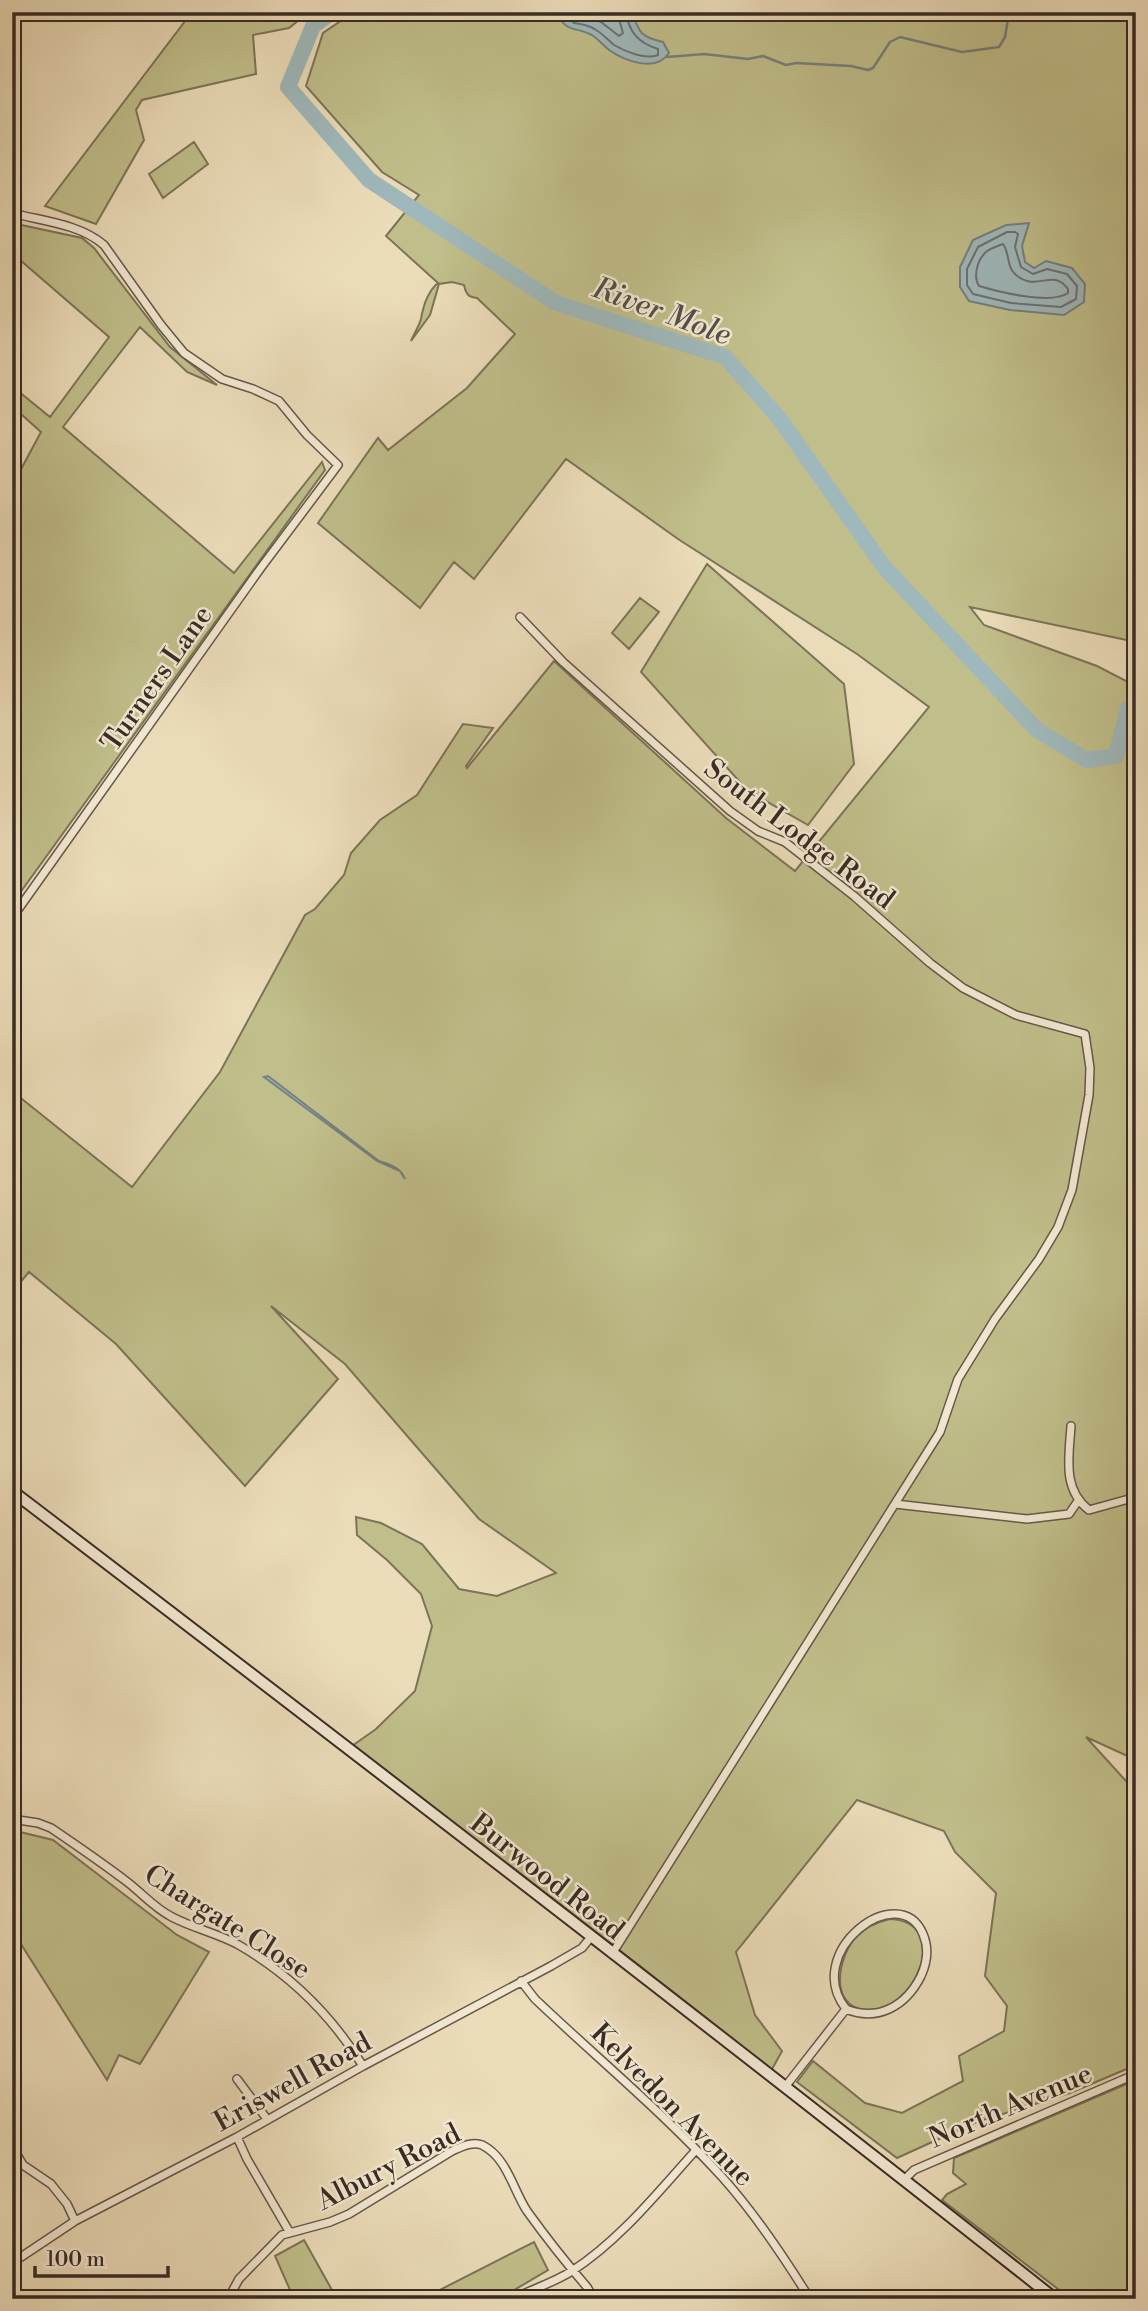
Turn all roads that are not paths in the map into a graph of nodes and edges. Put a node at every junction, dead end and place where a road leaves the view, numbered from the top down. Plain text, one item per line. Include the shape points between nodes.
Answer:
1 (12, 213) edge
2 (520, 617) dead end
3 (12, 918) edge
4 (1071, 1426) dead end
5 (12, 1491) edge
6 (1136, 1497) edge
7 (1078, 1501) junction
8 (895, 1504) junction
9 (1089, 1510) junction
10 (1069, 1514) junction
11 (12, 1819) edge
12 (591, 1937) junction
13 (612, 1954) junction
14 (521, 1982) junction
15 (846, 2009) junction
16 (363, 2066) junction
17 (1136, 2074) edge
18 (237, 2079) dead end
19 (785, 2087) junction
20 (267, 2119) junction
21 (237, 2137) junction
22 (12, 2146) edge
23 (696, 2151) junction
24 (905, 2179) junction
25 (75, 2221) junction
26 (290, 2232) junction
27 (12, 2263) edge
28 (573, 2270) junction
29 (228, 2299) edge
30 (513, 2299) edge
31 (594, 2299) edge
32 (810, 2299) edge
33 (1055, 2299) edge

1 - 3 street, Turners Lane via 94,236 184,352 222,379 279,401 338,465
2 - 8 street, South Lodge Road via 563,662 730,811 758,831 785,842 963,988 1016,1014 1085,1034 1089,1095 1072,1190 1058,1227 958,1379 940,1432
4 - 7 street via 1069,1477
5 - 12 street, Burwood Road
6 - 9 street
7 - 9 street
7 - 10 street
8 - 10 street via 1027,1519
8 - 13 street
9 - 10 street
11 - 16 street, Chargate Close via 51,1828 172,1917 236,1944 282,1973 344,2035
12 - 13 street, Burwood Road
12 - 14 street, Eriswell Road via 579,1950
13 - 19 street, Burwood Road
14 - 16 street, Eriswell Road
14 - 23 street, Kelvedon Avenue
15 - 15 street via 834,1978 847,1941 863,1925 885,1915 917,1924 927,1953 912,1991 878,2013 863,2015
15 - 19 street
16 - 20 street, Eriswell Road
17 - 24 street, North Avenue via 914,2170
18 - 20 street
19 - 24 street, Burwood Road
20 - 21 street, Eriswell Road
21 - 25 street, Eriswell Road
21 - 26 street
22 - 25 street via 23,2165 51,2184 68,2204
23 - 28 street via 623,2230
23 - 32 street, Kelvedon Avenue via 753,2216
24 - 33 street, Burwood Road
25 - 27 street, Eriswell Road
26 - 28 street, Albury Road via 349,2214 452,2151 478,2143 500,2159 527,2211
26 - 29 street via 239,2279
28 - 30 street
28 - 31 street, Albury Road

